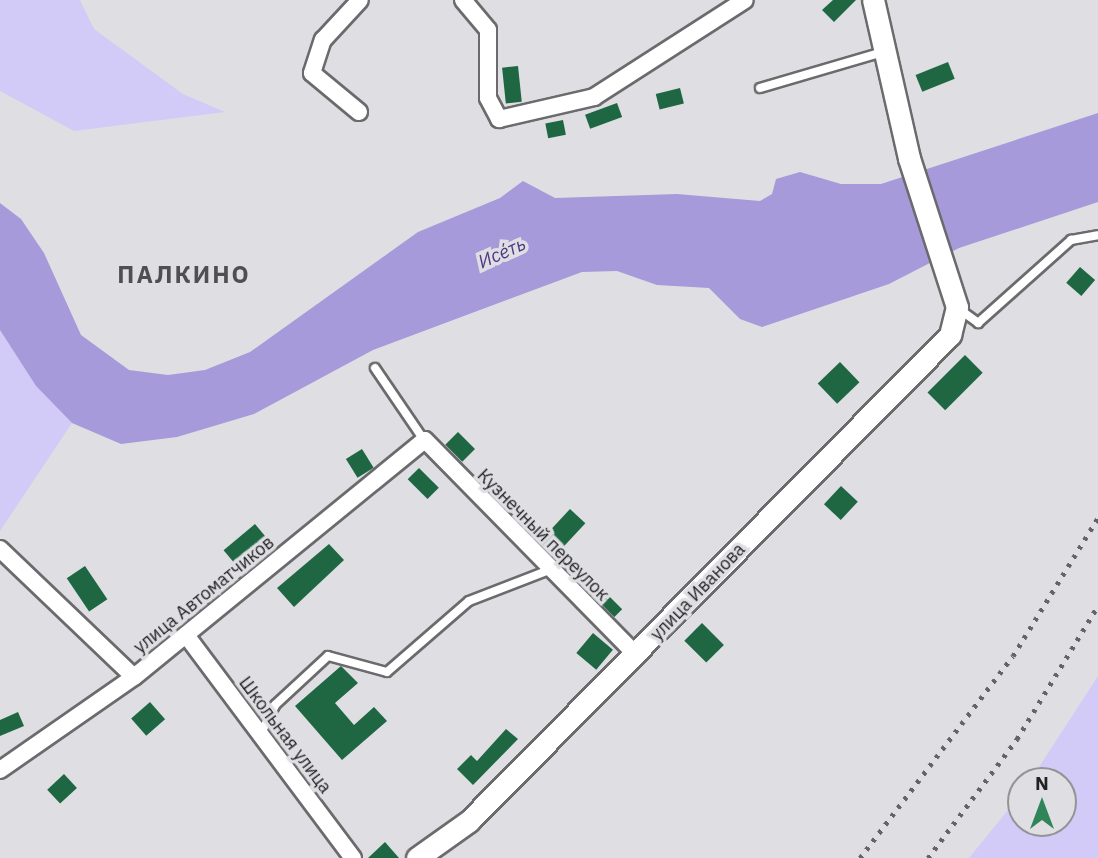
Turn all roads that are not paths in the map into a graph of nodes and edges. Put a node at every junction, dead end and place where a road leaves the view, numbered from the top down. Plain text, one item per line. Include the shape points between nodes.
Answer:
1 (359, 0) edge
2 (463, 0) edge
3 (745, 0) edge
4 (873, 0) edge
5 (886, 51) junction
6 (760, 88) dead end
7 (359, 112) dead end
8 (1098, 235) edge
9 (957, 307) junction
10 (375, 368) dead end
11 (425, 440) junction
12 (0, 549) edge
13 (550, 570) junction
14 (186, 635) junction
15 (636, 655) junction
16 (134, 677) junction
17 (260, 734) junction
18 (0, 770) edge
19 (352, 858) edge
20 (416, 858) edge

1 - 7 street via 323,40 312,73
2 - 3 street via 488,30 488,98 499,119 594,97
4 - 5 street
5 - 6 lane
5 - 9 street via 909,158
8 - 9 lane via 1071,240 978,323
9 - 15 street, улица Иванова via 950,335
10 - 11 lane
11 - 13 street, Кузнечный переулок
11 - 14 street, улица Автоматчиков
12 - 16 street
13 - 15 street, Кузнечный переулок
13 - 17 lane via 469,601 387,672 328,656 275,705
14 - 16 street, улица Автоматчиков
14 - 17 street, Школьная улица
15 - 20 street, улица Иванова via 469,821
16 - 18 street, улица Автоматчиков
17 - 19 street, Школьная улица

